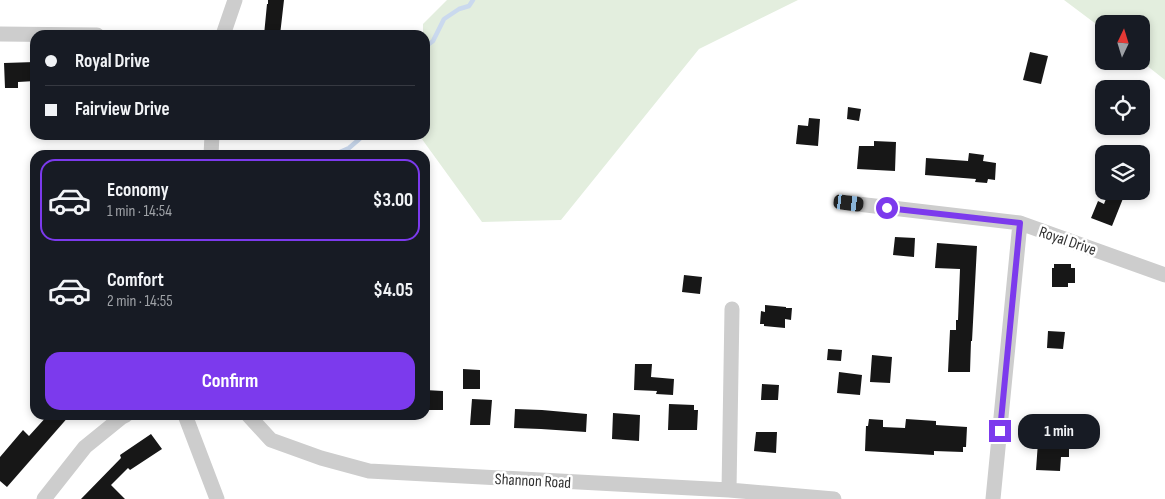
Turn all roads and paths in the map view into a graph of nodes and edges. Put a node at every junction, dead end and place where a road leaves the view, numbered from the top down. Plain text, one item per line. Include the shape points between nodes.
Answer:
1 (235, 0) edge
2 (225, 30) edge
3 (0, 34) edge
4 (30, 34) edge
5 (849, 203) dead end
6 (1020, 223) junction
7 (1165, 274) edge
8 (732, 309) dead end
9 (118, 420) edge
10 (186, 420) edge
11 (253, 420) edge
12 (729, 490) junction
13 (44, 499) edge
14 (217, 499) edge
15 (834, 499) edge
16 (993, 499) edge

1 - 2 street
3 - 4 street
5 - 6 street, Royal Drive
6 - 7 street, Royal Drive
6 - 16 street
8 - 12 street
9 - 13 street via 85,448
10 - 14 street
11 - 12 street, Shannon Road via 271,440 369,471
12 - 15 street, Shannon Road

